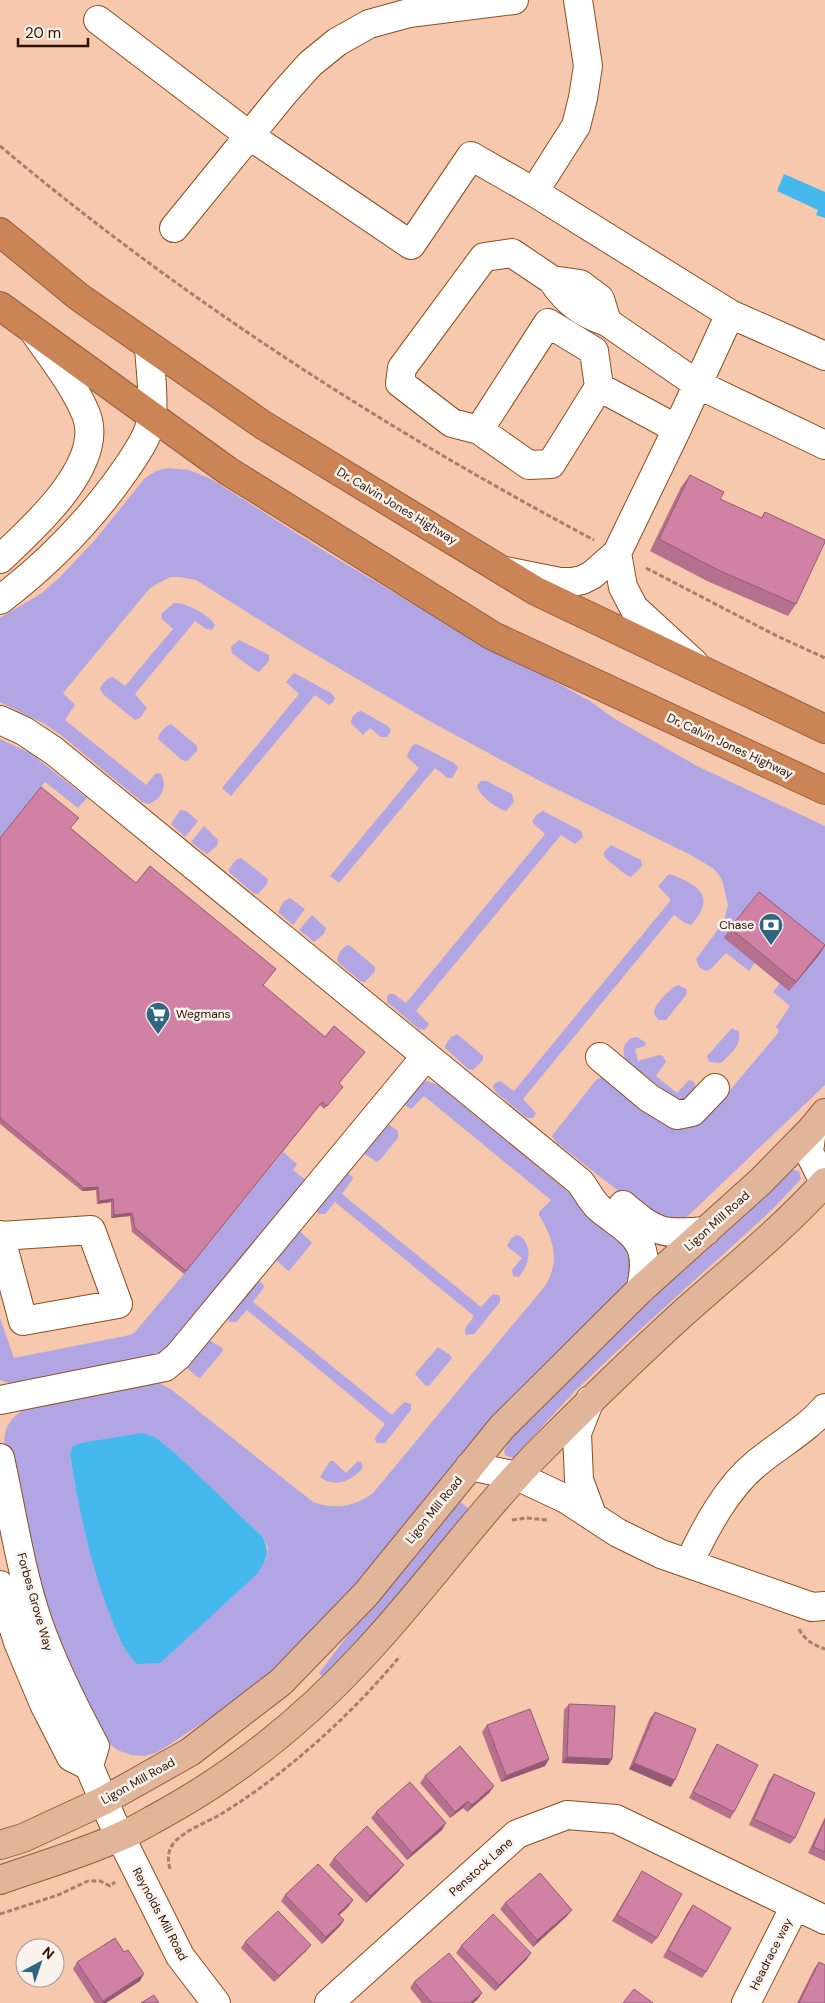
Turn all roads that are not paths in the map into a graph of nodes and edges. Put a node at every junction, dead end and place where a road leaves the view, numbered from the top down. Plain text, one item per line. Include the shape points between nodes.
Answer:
1 (514, 0) edge
2 (578, 0) edge
3 (98, 20) dead end
4 (250, 136) junction
5 (534, 192) junction
6 (174, 228) dead end
7 (0, 232) edge
8 (0, 306) edge
9 (730, 314) junction
10 (32, 329) junction
11 (149, 346) junction
12 (825, 356) edge
13 (697, 384) junction
14 (599, 387) junction
15 (152, 416) junction
16 (479, 430) junction
17 (677, 430) junction
18 (825, 445) edge
19 (606, 546) junction
20 (0, 559) edge
21 (504, 571) junction
22 (0, 600) edge
23 (703, 670) junction
24 (0, 720) edge
25 (825, 729) edge
26 (825, 790) edge
27 (426, 1056) junction
28 (600, 1057) dead end
29 (715, 1088) dead end
30 (819, 1121) edge
31 (580, 1182) junction
32 (825, 1183) edge
33 (706, 1231) junction
34 (1, 1236) edge
35 (641, 1289) junction
36 (0, 1400) edge
37 (590, 1400) junction
38 (825, 1408) edge
39 (0, 1458) edge
40 (470, 1466) junction
41 (517, 1476) junction
42 (592, 1515) junction
43 (689, 1563) junction
44 (0, 1585) edge
45 (825, 1606) edge
46 (88, 1766) junction
47 (112, 1820) junction
48 (0, 1846) edge
49 (0, 1880) edge
50 (795, 1906) junction
51 (825, 1920) edge
52 (216, 2003) edge
53 (329, 2003) edge
54 (746, 2003) edge

1 - 4 street via 409,13 369,24 337,42 310,64
2 - 5 street via 588,66 583,98 576,126
3 - 4 street
4 - 5 street via 411,244 471,156
4 - 6 street
5 - 9 street
7 - 11 highway, Dr. Calvin Jones Highway via 79,297
8 - 10 highway, Dr. Calvin Jones Highway
9 - 12 street
9 - 13 street
10 - 15 highway, Dr. Calvin Jones Highway
10 - 20 street via 83,408 89,440 81,465 66,490 38,523
11 - 15 street
11 - 21 highway, Dr. Calvin Jones Highway via 263,425
13 - 16 street via 607,322 600,299 580,284 552,280 512,253 484,257 402,368 400,383 452,423
13 - 17 street
13 - 18 street
14 - 16 street via 551,464 529,465
14 - 16 street via 594,351 548,323
14 - 17 street
15 - 22 street via 140,448 77,532 44,566
15 - 26 highway, Dr. Calvin Jones Highway via 228,471 493,636
17 - 19 street
19 - 21 street via 592,575 582,580 560,582
19 - 23 street via 634,608
21 - 23 highway, Dr. Calvin Jones Highway via 536,591
23 - 25 highway, Dr. Calvin Jones Highway
24 - 27 street via 54,751
27 - 31 street
27 - 36 street via 178,1356 164,1367
28 - 29 street via 649,1098 677,1115 692,1112
30 - 32 street via 809,1152
30 - 33 main road, Ligon Mill Road via 760,1182
31 - 33 street via 608,1192 650,1227 663,1232
31 - 35 street via 597,1206 638,1243 644,1267
32 - 37 main road, Ligon Mill Road
33 - 35 main road, Ligon Mill Road
34 - 34 street via 91,1230 118,1304 23,1321
35 - 40 main road, Ligon Mill Road via 502,1427
37 - 41 main road, Ligon Mill Road
37 - 42 street via 577,1432 579,1480
38 - 43 street via 802,1430 755,1464 737,1483 704,1530
39 - 46 street, Forbes Grove Way via 26,1581 38,1620 64,1687 95,1746
40 - 41 street
40 - 47 main road, Ligon Mill Road via 366,1594 281,1682 190,1752
41 - 42 street
41 - 47 main road, Ligon Mill Road via 369,1649 275,1740 182,1803
42 - 43 street via 618,1533 661,1554
43 - 45 street via 812,1607
44 - 46 street, Forbes Grove Way via 18,1642 44,1704 71,1757
46 - 47 street
47 - 48 main road, Ligon Mill Road
47 - 49 main road, Ligon Mill Road
47 - 52 street, Reynolds Mill Road via 180,1956
50 - 51 street, Penstock Lane
50 - 53 street, Penstock Lane via 616,1819 567,1814 517,1834
50 - 54 street, Headrace way

